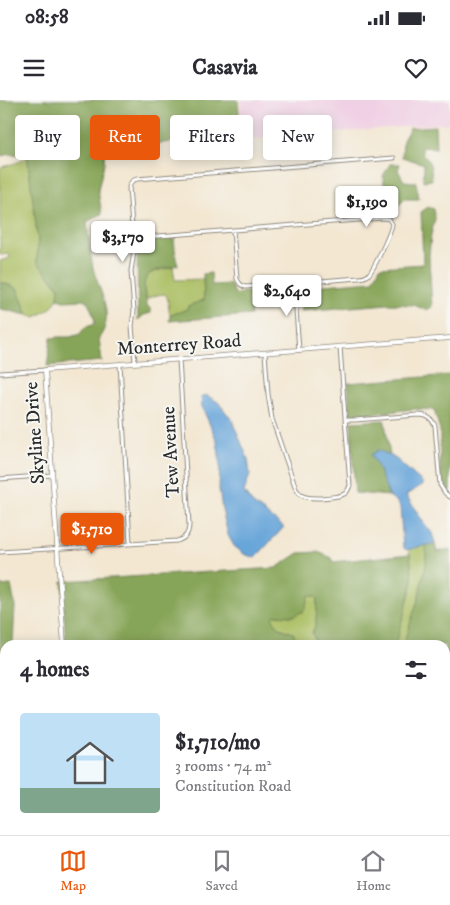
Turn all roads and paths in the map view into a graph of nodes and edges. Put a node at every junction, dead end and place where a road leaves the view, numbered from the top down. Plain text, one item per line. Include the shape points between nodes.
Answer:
1 (394, 158) dead end
2 (233, 230) junction
3 (132, 238) junction
4 (294, 283) junction
5 (450, 338) edge
6 (340, 347) junction
7 (299, 350) junction
8 (265, 352) junction
9 (179, 359) junction
10 (135, 362) junction
11 (120, 364) junction
12 (45, 370) junction
13 (0, 373) edge
14 (345, 420) junction
15 (52, 475) junction
16 (0, 479) edge
17 (450, 497) edge
18 (130, 543) junction
19 (57, 548) junction
20 (0, 552) edge
21 (64, 640) edge

1 - 3 street via 137,179 129,186
2 - 3 street
2 - 4 street via 240,284
2 - 4 street via 384,218 391,221 390,231 367,276
3 - 10 street
4 - 7 street
5 - 6 street, Monterrey Road
6 - 7 street, Monterrey Road
6 - 14 street
7 - 8 street, Monterrey Road
8 - 9 street, Monterrey Road
8 - 14 street via 272,419 296,489 303,496 331,497 348,491
9 - 10 street, Monterrey Road
9 - 18 street, Tew Avenue via 187,534 181,540
10 - 11 street, Monterrey Road
11 - 12 street, Monterrey Road
11 - 18 street
12 - 13 street, Monterrey Road
12 - 15 street, Skyline Drive
14 - 17 street via 429,417 435,426 440,485
15 - 16 street
15 - 19 street, Skyline Drive
18 - 19 street
19 - 20 street
19 - 21 street, Skyline Drive

